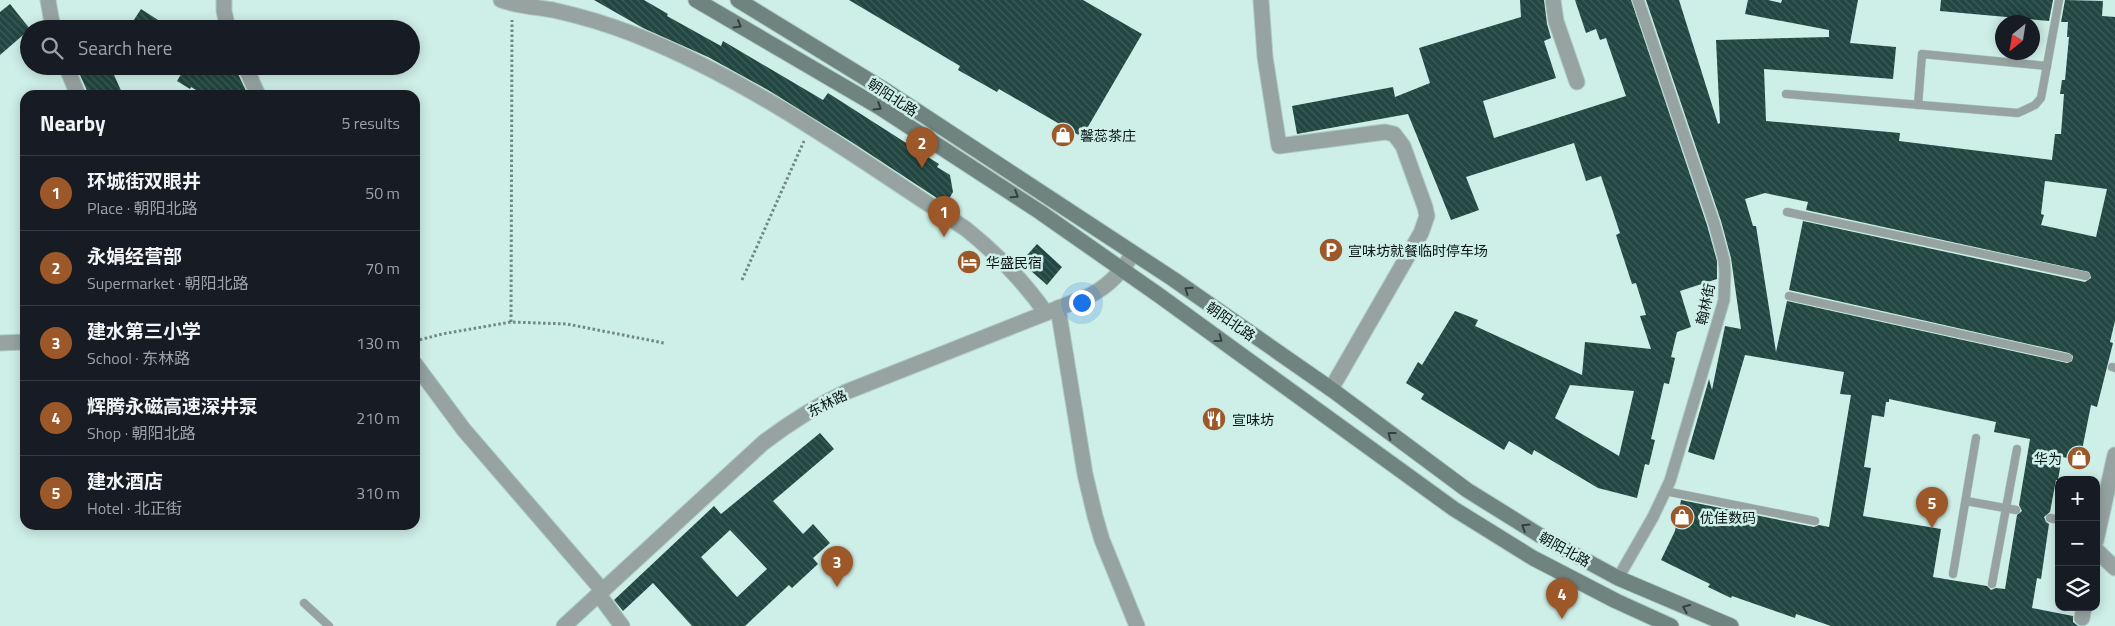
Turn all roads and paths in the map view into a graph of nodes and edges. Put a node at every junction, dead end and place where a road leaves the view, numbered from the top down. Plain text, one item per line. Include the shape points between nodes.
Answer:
1 (48, 0) edge
2 (224, 0) edge
3 (696, 0) edge
4 (738, 0) edge
5 (1261, 0) edge
6 (1553, 0) edge
7 (1638, 0) edge
8 (2059, 0) edge
9 (506, 2) edge
10 (51, 20) edge
11 (226, 20) edge
12 (2047, 66) junction
13 (70, 75) edge
14 (249, 75) edge
15 (1577, 82) dead end
16 (76, 90) edge
17 (256, 90) edge
18 (1786, 94) dead end
19 (1918, 105) junction
20 (810, 128) junction
21 (1787, 212) dead end
22 (1134, 253) junction
23 (1123, 270) junction
24 (2086, 276) dead end
25 (742, 280) dead end
26 (1790, 296) dead end
27 (1052, 310) junction
28 (511, 322) junction
29 (420, 341) edge
30 (20, 342) edge
31 (0, 343) edge
32 (664, 343) dead end
33 (2068, 358) dead end
34 (420, 371) edge
35 (1331, 389) junction
36 (1976, 438) dead end
37 (2017, 450) dead end
38 (2115, 455) edge
39 (1665, 491) junction
40 (1966, 501) junction
41 (2006, 508) junction
42 (2016, 510) dead end
43 (2050, 518) dead end
44 (2055, 519) edge
45 (1815, 520) dead end
46 (2100, 521) edge
47 (2100, 554) edge
48 (2115, 568) edge
49 (1953, 574) dead end
50 (1618, 578) junction
51 (1992, 584) dead end
52 (601, 593) junction
53 (304, 602) dead end
54 (329, 626) edge
55 (564, 626) edge
56 (622, 626) edge
57 (1137, 626) edge
58 (1670, 626) edge
59 (1731, 626) edge

1 - 10 street
2 - 11 street
3 -> 23 main road, 朝阳北路 via 879,107
4 - 22 main road, 朝阳北路 via 888,92
5 - 35 street via 1264,57 1279,146 1385,132 1394,134 1403,146 1427,216 1426,225
6 - 15 street via 1556,21
7 - 39 street, 翰林街 via 1714,224 1725,273 1724,300
8 - 12 lane
9 - 20 street via 576,16 633,34 732,81
9 - 28 path
12 - 19 lane via 2041,98 2018,113
12 - 19 lane via 1922,54
13 - 16 street
14 - 17 street
18 - 19 lane
20 - 25 path
20 - 27 street via 966,229
21 - 24 lane
22 - 23 street, 东林路
35 -> 22 main road, 朝阳北路
23 - 27 street, 东林路 via 1101,290
23 -> 58 main road, 朝阳北路 via 1454,509 1533,558
26 - 33 lane
27 - 52 street, 东林路 via 846,392 804,414 763,443
27 - 57 street via 1095,516
28 - 29 path
28 - 32 path via 568,324
30 - 31 street
34 - 52 street via 464,430
50 -> 35 main road, 朝阳北路 via 1466,490
36 - 40 lane
37 - 41 lane
38 - 46 street
39 - 45 lane
39 - 50 street, 翰林街
40 - 41 lane
40 - 49 lane
41 - 42 lane
41 - 51 lane
43 - 44 lane
47 - 48 street
59 -> 50 main road, 朝阳北路
52 - 55 street, 东林路
52 - 56 street
53 - 54 lane

